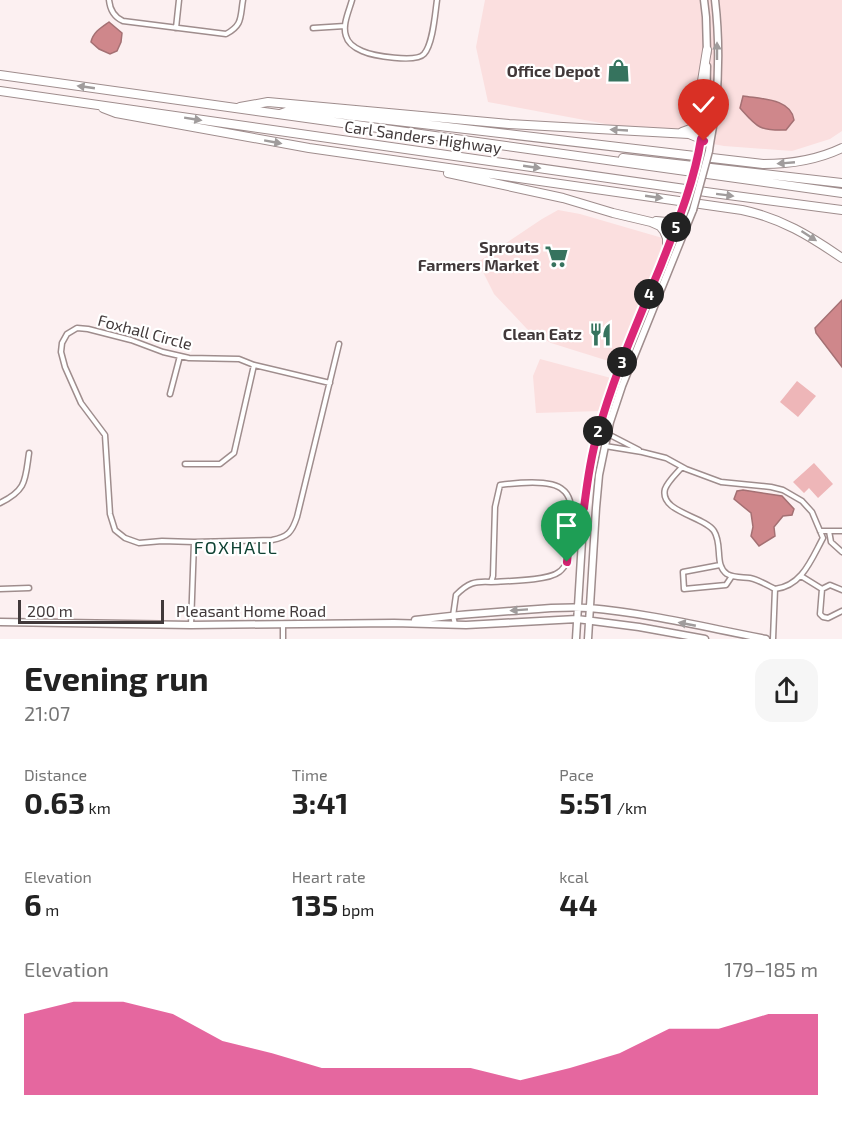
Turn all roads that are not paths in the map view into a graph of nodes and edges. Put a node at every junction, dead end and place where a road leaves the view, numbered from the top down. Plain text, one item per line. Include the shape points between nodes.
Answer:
1 (109, 0) edge
2 (179, 0) edge
3 (243, 0) edge
4 (352, 0) edge
5 (437, 0) edge
6 (704, 0) edge
7 (715, 0) edge
8 (345, 26) junction
9 (176, 28) junction
10 (313, 28) dead end
11 (707, 50) junction
12 (0, 75) edge
13 (0, 91) edge
14 (94, 103) junction
15 (234, 108) junction
16 (278, 114) junction
17 (677, 133) junction
18 (701, 139) junction
19 (842, 148) edge
20 (710, 149) junction
21 (594, 158) junction
22 (429, 166) junction
23 (842, 183) edge
24 (842, 193) edge
25 (599, 208) junction
26 (842, 210) edge
27 (688, 222) junction
28 (677, 223) junction
29 (667, 249) junction
30 (833, 252) junction
31 (842, 258) edge
32 (842, 267) edge
33 (339, 344) dead end
34 (180, 356) junction
35 (254, 365) junction
36 (620, 366) junction
37 (628, 371) junction
38 (330, 383) junction
39 (170, 394) dead end
40 (608, 434) junction
41 (605, 446) junction
42 (642, 452) junction
43 (29, 453) dead end
44 (185, 464) dead end
45 (682, 466) junction
46 (0, 503) edge
47 (571, 507) junction
48 (584, 508) junction
49 (820, 531) junction
50 (830, 531) junction
51 (842, 531) edge
52 (194, 542) junction
53 (842, 552) edge
54 (720, 565) junction
55 (732, 576) junction
56 (801, 576) junction
57 (491, 582) junction
58 (29, 588) dead end
59 (0, 589) edge
60 (822, 589) junction
61 (775, 590) junction
62 (842, 590) edge
63 (578, 608) junction
64 (589, 608) junction
65 (842, 611) edge
66 (453, 615) junction
67 (577, 619) junction
68 (589, 621) junction
69 (0, 622) edge
70 (394, 623) junction
71 (455, 624) junction
72 (191, 625) junction
73 (283, 625) junction
74 (283, 639) edge
75 (576, 639) edge
76 (588, 639) edge
77 (705, 639) edge
78 (765, 639) edge
79 (773, 639) edge

1 - 9 street via 115,17 123,21
2 - 9 street
3 - 9 street via 240,21 226,34
4 - 8 street
5 - 8 street via 426,53 415,59 363,52 350,44
6 - 11 main road
20 -> 7 main road via 717,85
8 - 10 street
11 - 17 highway via 699,120 693,128
11 - 18 main road
15 -> 12 highway, Carl Sanders Highway
13 - 14 highway, Carl Sanders Highway
14 -> 22 highway via 116,113
14 -> 26 highway, Carl Sanders Highway
15 - 16 highway, Carl Sanders Highway
17 -> 15 highway via 509,124 268,102
19 -> 16 highway via 801,162 764,164 294,109
16 - 21 highway, Carl Sanders Highway
17 - 18 highway
18 - 20 main road
18 - 28 main road, bridge via 691,185
20 - 27 main road, bridge
21 - 23 highway via 628,158
21 - 24 highway, Carl Sanders Highway
22 - 25 highway
22 -> 30 highway via 748,211 791,226
25 - 28 highway
25 - 29 highway via 660,226 667,237
27 - 28 main road
27 - 37 main road
28 - 29 main road
29 - 36 main road
30 - 31 highway
30 - 32 highway
33 - 38 street, Foxhall Circle
34 - 35 street, Foxhall Circle via 239,359
34 - 39 street
34 - 52 street, Foxhall Circle via 77,328 67,334 61,352 81,403 105,435 110,514 115,530 139,543
35 - 38 street, Foxhall Circle
35 - 44 street via 234,453 220,464
36 - 37 main road
36 - 48 main road via 596,437
37 - 40 main road
38 - 52 street, Foxhall Circle via 297,517 288,535 272,540
40 - 41 main road
40 - 42 street
41 - 42 street
41 - 64 main road
42 - 45 street
43 - 46 street via 24,485
45 - 49 street via 721,482 783,490 812,512
45 - 54 street via 665,489 665,498 670,506 713,529 719,540
47 - 48 street
47 - 57 street via 567,562 561,571 554,576
47 - 57 street via 565,491 554,484 500,485
48 - 63 main road
49 - 50 street
49 - 56 street via 823,538
50 - 51 street
50 - 53 street via 831,542
52 - 72 street
54 - 55 street
54 - 55 street via 682,572 684,589 726,585
55 - 61 street via 760,581
56 - 60 street
56 - 61 street
57 - 66 street via 470,584 456,595
58 - 59 street
60 - 62 street via 830,585
60 - 65 street via 820,614 828,618
61 - 79 street
63 - 64 main road, Pleasant Home Road
63 -> 66 main road, Pleasant Home Road
63 - 67 main road
64 - 68 main road
78 -> 64 main road, Pleasant Home Road
66 - 70 main road, Pleasant Home Road
66 - 71 street
67 - 68 main road, Pleasant Home Road
67 - 71 main road, Pleasant Home Road
67 - 75 main road
68 - 76 main road
68 - 77 main road, Pleasant Home Road
69 - 72 main road, Pleasant Home Road
70 - 71 main road, Pleasant Home Road
70 - 73 main road, Pleasant Home Road
72 - 73 main road, Pleasant Home Road
73 - 74 street

